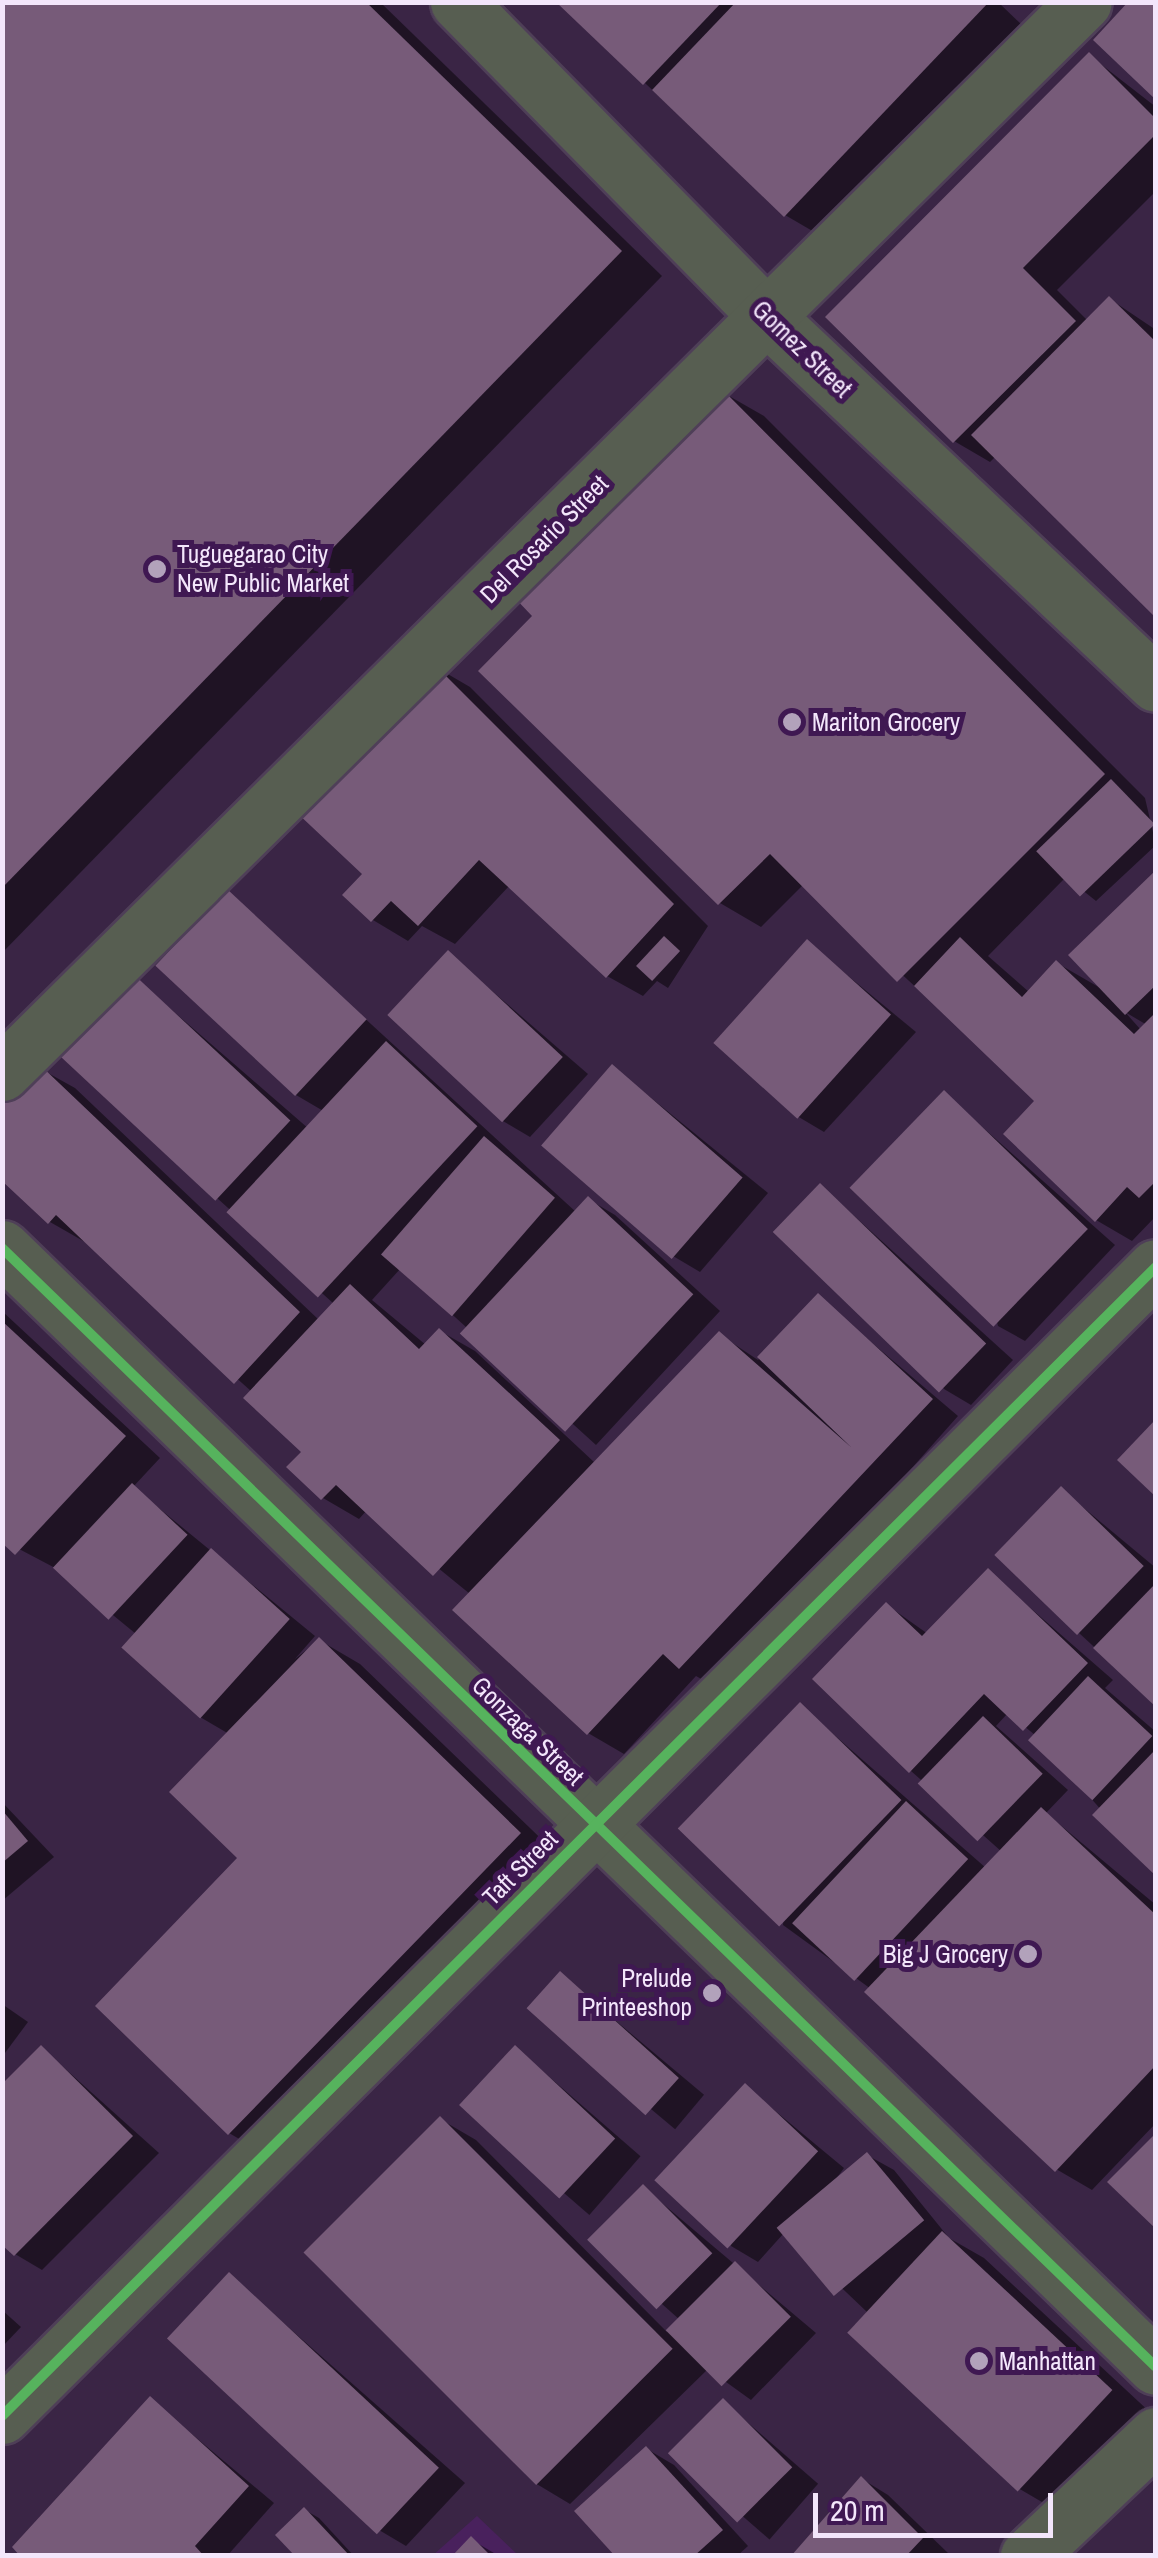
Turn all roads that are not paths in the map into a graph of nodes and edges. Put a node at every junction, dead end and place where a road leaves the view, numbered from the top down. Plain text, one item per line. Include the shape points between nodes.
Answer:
1 (458, 2) edge
2 (1084, 2) edge
3 (768, 318) junction
4 (1156, 684) edge
5 (2, 1074) edge
6 (2, 1248) edge
7 (1156, 1268) edge
8 (594, 1823) junction
9 (1156, 2367) edge
10 (2, 2416) edge
11 (1156, 2435) edge
12 (1028, 2556) edge

1 - 3 street, Gomez Street
2 - 3 street, Del Rosario Street
3 - 4 street, Gomez Street
3 - 5 street, Del Rosario Street
6 - 8 street, Gonzaga Street
7 - 8 street, Taft Street
8 - 9 street, Gonzaga Street
8 - 10 street, Taft Street
11 - 12 street

